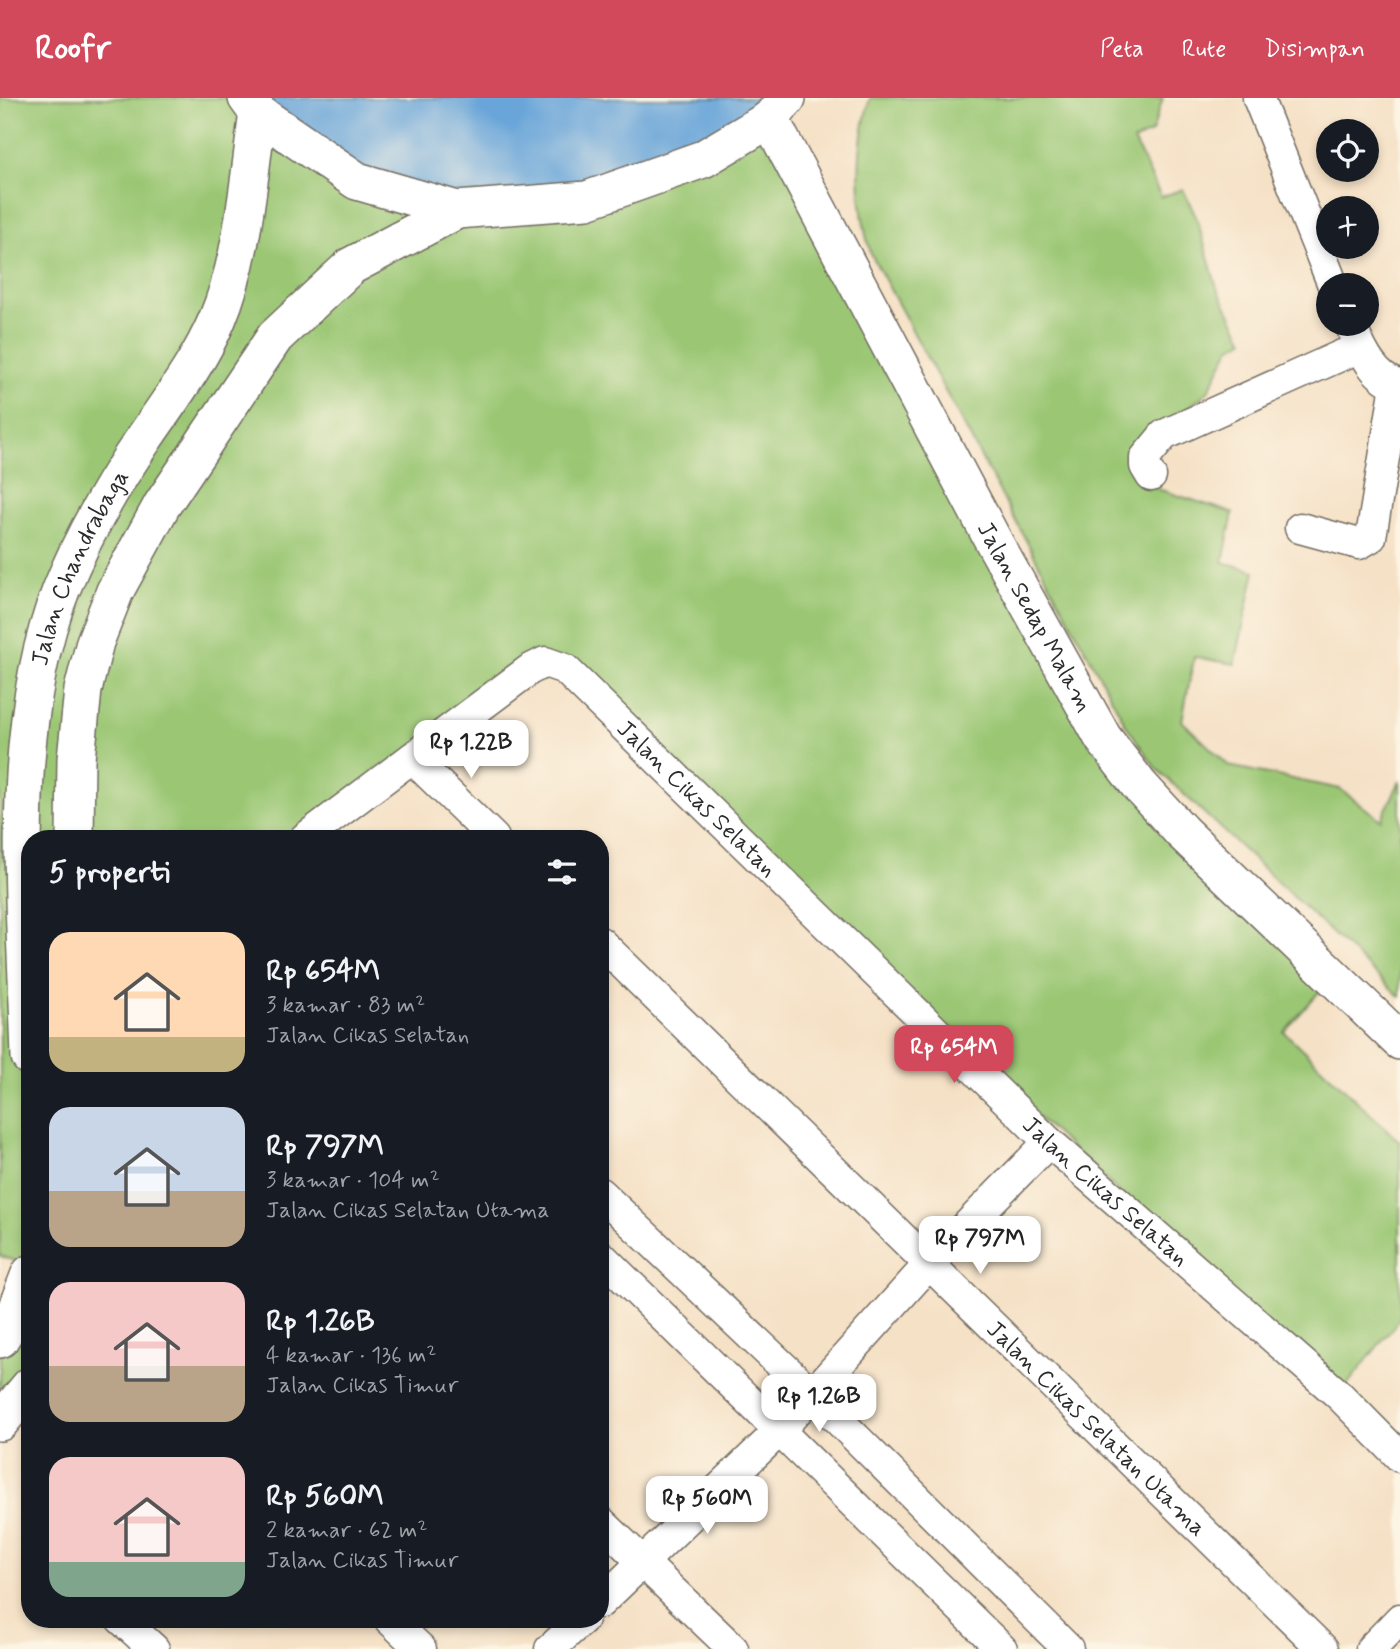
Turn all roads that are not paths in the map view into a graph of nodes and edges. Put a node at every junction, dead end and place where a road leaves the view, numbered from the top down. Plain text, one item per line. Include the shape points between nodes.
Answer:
1 (1258, 98) edge
2 (253, 105) edge
3 (779, 109) edge
4 (457, 210) junction
5 (1328, 273) edge
6 (1353, 336) edge
7 (1356, 336) edge
8 (1398, 385) edge
9 (1151, 476) dead end
10 (1300, 527) dead end
11 (412, 758) junction
12 (24, 830) edge
13 (75, 830) edge
14 (316, 830) edge
15 (486, 830) edge
16 (609, 951) edge
17 (1400, 1041) edge
18 (1049, 1142) junction
19 (609, 1202) edge
20 (930, 1263) junction
21 (609, 1264) edge
22 (21, 1297) edge
23 (0, 1339) edge
24 (812, 1394) junction
25 (21, 1397) edge
26 (0, 1422) edge
27 (779, 1431) junction
28 (1400, 1457) edge
29 (609, 1529) edge
30 (644, 1562) junction
31 (609, 1595) edge
32 (1400, 1619) edge
33 (131, 1628) edge
34 (399, 1628) edge
35 (573, 1628) edge
36 (154, 1649) edge
37 (421, 1649) edge
38 (550, 1649) edge
39 (733, 1649) edge
40 (1002, 1649) edge
41 (1068, 1649) edge
42 (1322, 1649) edge
43 (1371, 1649) edge

1 - 5 street
2 - 4 street via 357,181
2 - 12 street, Jalan Chandrabaga via 238,241 217,320 191,370 85,533 49,625 26,749
3 - 4 street via 703,159 587,200
3 - 17 street, Jalan Sedap Malam via 995,544 1103,738 1182,832
4 - 13 street, Jalan Chandrabaga via 351,266 275,337 162,505 115,591 95,642 83,690
6 - 9 street via 1164,435 1144,458
7 - 8 street via 1378,373
8 - 10 street via 1371,537 1359,544
11 - 14 street
11 - 15 street
11 - 18 street, Jalan Cikas Selatan via 529,670 545,663 565,669
16 - 20 street, Jalan Cikas Selatan Utama
18 - 20 street
18 - 28 street, Jalan Cikas Selatan via 1339,1395
19 - 24 street
20 - 24 street
20 - 42 street, Jalan Cikas Selatan Utama
21 - 27 street
22 - 23 street
24 - 27 street
24 - 41 street
25 - 26 street
27 - 30 street
27 - 40 street
29 - 30 street
30 - 31 street
30 - 39 street
32 - 43 street
33 - 36 street
34 - 37 street
35 - 38 street

